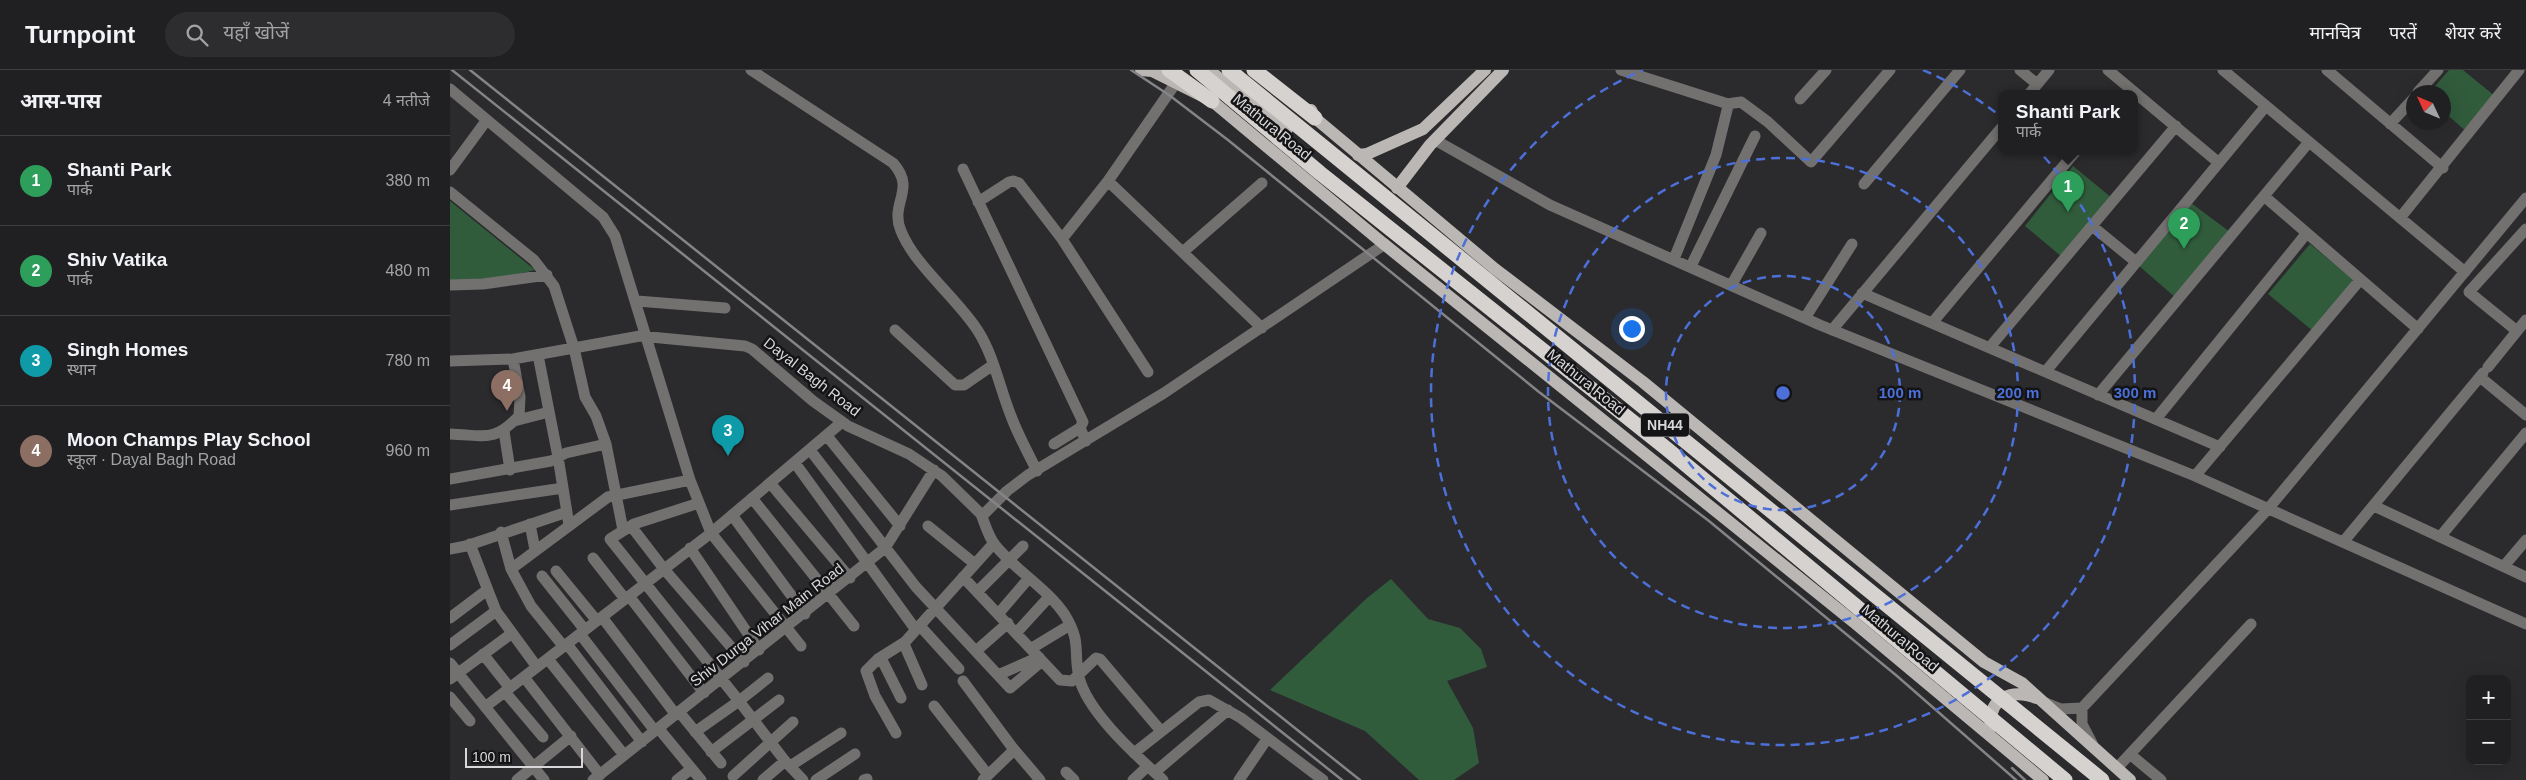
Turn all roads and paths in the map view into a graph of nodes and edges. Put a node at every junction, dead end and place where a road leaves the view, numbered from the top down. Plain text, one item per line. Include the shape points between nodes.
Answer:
1 (750, 70) edge
2 (1142, 70) edge
3 (1197, 70) edge
4 (1209, 70) edge
5 (1229, 70) edge
6 (1254, 70) edge
7 (1265, 70) edge
8 (1485, 70) edge
9 (1503, 70) edge
10 (1621, 70) edge
11 (1826, 70) edge
12 (1890, 70) edge
13 (1960, 70) edge
14 (2020, 70) edge
15 (2049, 70) edge
16 (2108, 70) edge
17 (2223, 70) edge
18 (2327, 70) edge
19 (2438, 70) edge
20 (2519, 70) edge
21 (1172, 77) edge
22 (2424, 85) edge
23 (450, 89) edge
24 (2034, 89) edge
25 (2126, 90) edge
26 (1800, 99) dead end
27 (2138, 99) edge
28 (1212, 101) joint
29 (1727, 104) junction
30 (2266, 106) junction
31 (2406, 107) edge
32 (1310, 115) junction
33 (486, 121) junction
34 (2390, 124) junction
35 (2176, 126) junction
36 (1287, 129) junction
37 (1998, 132) edge
38 (1754, 136) dead end
39 (1435, 140) junction
40 (2309, 142) junction
41 (1277, 154) junction
42 (1358, 155) junction
43 (2073, 155) edge
44 (2219, 162) junction
45 (2443, 168) junction
46 (962, 169) dead end
47 (450, 170) edge
48 (1108, 181) junction
49 (1262, 183) dead end
50 (1864, 184) dead end
51 (1397, 188) junction
52 (450, 192) edge
53 (2264, 196) junction
54 (2526, 199) edge
55 (978, 202) junction
56 (1423, 209) junction
57 (2400, 218) junction
58 (2092, 226) junction
59 (2526, 229) edge
60 (1761, 232) dead end
61 (2306, 234) junction
62 (1062, 239) junction
63 (1385, 244) junction
64 (1852, 244) dead end
65 (1184, 251) junction
66 (1396, 252) junction
67 (1674, 259) junction
68 (2136, 262) junction
69 (1691, 266) junction
70 (2465, 272) junction
71 (547, 275) junction
72 (2360, 280) junction
73 (1732, 284) junction
74 (450, 285) edge
75 (1862, 293) junction
76 (637, 301) junction
77 (725, 308) dead end
78 (1805, 318) junction
79 (2526, 320) edge
80 (1932, 323) junction
81 (1262, 328) junction
82 (2418, 329) junction
83 (895, 330) dead end
84 (1832, 330) junction
85 (2517, 331) junction
86 (648, 337) junction
87 (1990, 347) junction
88 (574, 348) junction
89 (538, 354) junction
90 (513, 359) junction
91 (450, 361) edge
92 (993, 365) junction
93 (2046, 371) junction
94 (1148, 372) dead end
95 (2484, 372) junction
96 (2098, 395) junction
97 (549, 412) junction
98 (2526, 415) edge
99 (2156, 419) junction
100 (514, 421) junction
101 (842, 422) junction
102 (1080, 428) junction
103 (504, 431) junction
104 (2526, 433) edge
105 (450, 434) edge
106 (827, 436) junction
107 (1086, 441) junction
108 (606, 444) junction
109 (1054, 444) dead end
110 (2220, 447) junction
111 (810, 450) junction
112 (558, 457) junction
113 (795, 463) junction
114 (510, 470) junction
115 (934, 470) junction
116 (1037, 472) junction
117 (2195, 476) junction
118 (450, 478) edge
119 (690, 480) junction
120 (770, 483) junction
121 (563, 488) junction
122 (615, 495) junction
123 (752, 498) junction
124 (699, 503) junction
125 (450, 505) edge
126 (2374, 506) junction
127 (2268, 509) junction
128 (566, 512) junction
129 (981, 514) junction
130 (732, 515) junction
131 (530, 524) junction
132 (569, 525) junction
133 (900, 526) junction
134 (928, 526) dead end
135 (627, 528) junction
136 (501, 532) junction
137 (711, 533) junction
138 (2440, 536) junction
139 (2526, 540) edge
140 (2344, 542) junction
141 (994, 543) junction
142 (470, 544) junction
143 (1023, 546) dead end
144 (690, 548) junction
145 (886, 548) junction
146 (450, 549) edge
147 (535, 550) junction
148 (593, 558) dead end
149 (1010, 559) junction
150 (868, 564) junction
151 (974, 564) junction
152 (2504, 566) junction
153 (511, 569) junction
154 (664, 569) junction
155 (556, 571) dead end
156 (542, 576) dead end
157 (963, 577) junction
158 (2526, 577) edge
159 (850, 578) junction
160 (1030, 578) junction
161 (646, 583) junction
162 (487, 590) junction
163 (978, 591) junction
164 (828, 595) junction
165 (1049, 597) junction
166 (627, 598) junction
167 (935, 609) junction
168 (496, 611) junction
169 (999, 613) junction
170 (805, 614) junction
171 (450, 618) edge
172 (599, 619) junction
173 (1008, 623) junction
174 (2251, 624) dead end
175 (2526, 624) edge
176 (1070, 625) junction
177 (854, 626) dead end
178 (786, 628) junction
179 (918, 628) junction
180 (582, 632) junction
181 (1017, 632) junction
182 (511, 634) junction
183 (904, 644) junction
184 (450, 645) edge
185 (565, 645) junction
186 (801, 646) dead end
187 (759, 650) junction
188 (976, 651) junction
189 (483, 654) junction
190 (1037, 655) junction
191 (881, 658) junction
192 (548, 659) junction
193 (744, 662) junction
194 (537, 667) junction
195 (959, 668) dead end
196 (452, 671) edge
197 (998, 676) junction
198 (1079, 676) junction
199 (524, 677) junction
200 (768, 678) dead end
201 (722, 680) junction
202 (963, 681) dead end
203 (922, 685) dead end
204 (508, 690) junction
205 (704, 694) junction
206 (450, 697) edge
207 (901, 698) dead end
208 (779, 700) dead end
209 (2042, 700) junction
210 (739, 701) junction
211 (934, 706) dead end
212 (485, 707) junction
213 (2082, 708) junction
214 (1228, 710) junction
215 (678, 714) junction
216 (755, 720) junction
217 (470, 721) dead end
218 (793, 722) dead end
219 (657, 730) junction
220 (1161, 731) junction
221 (695, 732) junction
222 (841, 733) dead end
223 (896, 733) dead end
224 (571, 736) junction
225 (542, 737) dead end
226 (1267, 738) junction
227 (1996, 741) junction
228 (642, 742) junction
229 (770, 742) junction
230 (2095, 747) junction
231 (1014, 750) junction
232 (711, 752) junction
233 (1134, 753) junction
234 (855, 754) dead end
235 (624, 755) junction
236 (2130, 755) junction
237 (721, 763) dead end
238 (787, 764) junction
239 (534, 768) junction
240 (2117, 768) junction
241 (691, 769) junction
242 (1155, 773) edge
243 (733, 776) dead end
244 (596, 777) edge
245 (985, 777) edge
246 (517, 780) edge
247 (544, 780) edge
248 (676, 780) edge
249 (700, 780) edge
250 (763, 780) edge
251 (803, 780) edge
252 (816, 780) edge
253 (1040, 780) edge
254 (1133, 780) edge
255 (1239, 780) edge
256 (1323, 780) edge
257 (2043, 780) edge
258 (2065, 780) edge
259 (2101, 780) edge
260 (2130, 780) edge
261 (2161, 780) edge

1 - 92 street via 899,170 904,184 898,213 901,232 922,263 979,332
2 - 21 main road
3 - 258 highway, Mathura Road / NH44, bridge via 1327,179 1667,449
4 - 36 main road
5 - 259 highway, Mathura Road / NH44, bridge
6 - 32 highway
7 - 32 main road via 1308,105
8 - 42 main road via 1424,129
9 - 39 main road
10 - 29 street
11 - 26 street
12 - 29 street via 1811,162 1741,102
13 - 50 street
14 - 24 street
15 - 24 street
16 - 25 street
17 - 30 street
18 - 34 street
19 - 22 street
20 - 45 street
21 - 28 highway
21 - 48 street
23 - 33 street
27 - 35 street
28 - 41 main road, Mathura Road
29 - 67 street via 1716,154
30 - 40 street
30 - 44 street
31 - 34 street
32 - 36 main road
32 - 42 main road
33 - 47 street
33 - 76 street via 603,217 615,236
34 - 45 street
35 - 44 street
35 - 58 street
36 - 41 main road
37 - 75 street
38 - 69 street
39 - 51 main road
39 - 67 street via 1550,205
40 - 53 street
40 - 57 street
41 - 63 main road, Mathura Road
42 - 51 main road
43 - 80 street
44 - 68 street
45 - 57 street
46 - 55 street
48 - 62 street
48 - 65 street
49 - 65 street
51 - 56 main road
52 - 71 street via 534,260
53 - 61 street
53 - 96 street
54 - 70 street
55 - 62 street via 1009,182 1016,181
55 - 102 street via 1083,422
56 - 66 main road via 1426,223 1417,244
56 - 209 main road via 1495,270 1643,382 1984,662 2022,683
57 - 70 street
58 - 68 street
58 - 87 street
59 - 85 street via 2469,292
60 - 73 street
61 - 72 street
61 - 99 street
62 - 94 street
63 - 66 main road, Mathura Road
63 - 81 street
64 - 78 street
65 - 81 street
66 - 227 main road, Mathura Road via 1842,612
67 - 69 street
68 - 93 street
69 - 73 street
70 - 82 street
71 - 74 street
71 - 88 street via 554,286
72 - 82 street
72 - 110 street
73 - 78 street
75 - 80 street
75 - 84 street
76 - 77 street
76 - 86 street
78 - 84 street
79 - 85 street
80 - 87 street
81 - 107 street
82 - 127 street
83 - 92 street via 954,385 964,385
84 - 117 street
85 - 95 street
86 - 88 street, Dayal Bagh Road
86 - 101 street, Dayal Bagh Road via 738,344 749,348
86 - 119 street
87 - 93 street
88 - 89 street, Dayal Bagh Road
88 - 108 street via 585,397
89 - 90 street, Dayal Bagh Road
89 - 97 street
90 - 91 street, Dayal Bagh Road
90 - 100 street via 520,411
92 - 116 street via 1017,432
93 - 96 street
95 - 98 street
95 - 126 street
96 - 99 street
97 - 100 street
97 - 112 street
99 - 110 street
100 - 103 street
101 - 106 street
101 - 115 street, Dayal Bagh Road via 910,454
102 - 107 street
102 - 109 street
103 - 105 street via 493,435
103 - 114 street
104 - 138 street
106 - 111 street
106 - 133 street
107 - 116 street
108 - 112 street
108 - 122 street
110 - 117 street
111 - 113 street
111 - 145 street
112 - 114 street
112 - 121 street
113 - 120 street
113 - 150 street
114 - 118 street
115 - 129 street, Dayal Bagh Road
115 - 133 street, Shiv Durga Vihar Main Road
116 - 129 street via 1007,491
117 - 127 street
119 - 122 street
119 - 124 street
120 - 123 street
120 - 159 street
121 - 125 street
121 - 128 street
122 - 132 street
122 - 135 street
123 - 130 street
123 - 164 street
124 - 135 street
124 - 137 street
126 - 138 street
126 - 140 street
127 - 140 street
127 - 213 street
128 - 131 street
128 - 132 street
129 - 141 street
130 - 137 street
130 - 170 street
131 - 136 street
131 - 147 street
132 - 147 street
133 - 145 street, Shiv Durga Vihar Main Road
134 - 151 street
135 - 154 street
135 - 161 street via 612,537 611,542
136 - 142 street
136 - 153 street
137 - 144 street
137 - 178 street
138 - 152 street
139 - 152 street
140 - 175 street
141 - 149 street
141 - 151 street
142 - 146 street
142 - 162 street
143 - 149 street
144 - 154 street
144 - 187 street
145 - 150 street, Shiv Durga Vihar Main Road
145 - 167 street
147 - 153 street
148 - 166 street
149 - 160 street
149 - 163 street
150 - 159 street, Shiv Durga Vihar Main Road
150 - 179 street
151 - 157 street
152 - 158 street
153 - 185 street via 531,606
154 - 161 street
154 - 193 street
155 - 172 street
156 - 180 street
157 - 163 street
157 - 167 street
159 - 164 street, Shiv Durga Vihar Main Road
160 - 165 street
160 - 169 street
161 - 166 street
161 - 201 street
162 - 168 street
162 - 171 street
163 - 169 street
164 - 170 street, Shiv Durga Vihar Main Road
164 - 177 street
165 - 176 street
165 - 181 street
166 - 172 street
166 - 205 street
167 - 179 street
167 - 188 street
168 - 182 street
168 - 184 street
169 - 173 street
170 - 178 street, Shiv Durga Vihar Main Road
172 - 180 street
172 - 215 street
173 - 181 street
173 - 188 street
174 - 236 street
176 - 190 street
176 - 198 street via 1077,641
178 - 186 street
178 - 187 street, Shiv Durga Vihar Main Road
179 - 183 street
179 - 195 street
180 - 185 street
180 - 219 street
181 - 190 street
182 - 189 street
182 - 194 street
183 - 191 street
183 - 203 street
185 - 192 street
185 - 228 street
187 - 193 street, Shiv Durga Vihar Main Road
188 - 197 street
189 - 196 street
189 - 204 street
190 - 197 street
190 - 197 street via 1011,688
190 - 198 street via 1062,681 1072,681
191 - 207 street
191 - 223 street via 866,671 867,677
192 - 194 street
192 - 235 street
193 - 201 street, Shiv Durga Vihar Main Road
194 - 199 street
196 - 212 street
198 - 220 street via 1096,658 1100,659
198 - 233 street via 1100,714
199 - 204 street
199 - 224 street
200 - 210 street
201 - 205 street, Shiv Durga Vihar Main Road
201 - 210 street
202 - 231 street
204 - 212 street
204 - 225 street
205 - 215 street, Shiv Durga Vihar Main Road
206 - 217 street
208 - 216 street
209 - 213 street via 2061,709
209 - 227 main road via 2018,693 1998,702 1992,713 1991,725
209 - 230 main road
210 - 216 street
210 - 221 street
211 - 245 street
212 - 239 street
213 - 230 street via 2082,724
214 - 220 street via 1216,702 1205,700
214 - 226 street
214 - 242 street
215 - 219 street, Shiv Durga Vihar Main Road
215 - 221 street
216 - 229 street
216 - 232 street
218 - 229 street
219 - 228 street, Shiv Durga Vihar Main Road
219 - 241 street
220 - 233 street
221 - 232 street
222 - 238 street
224 - 239 street
224 - 244 street
226 - 255 street
226 - 256 street
227 - 257 main road, Mathura Road
228 - 235 street, Shiv Durga Vihar Main Road
229 - 238 street
229 - 243 street
230 - 240 main road
230 - 259 main road via 2105,769
231 - 245 street
231 - 253 street
232 - 237 street
233 - 242 street
234 - 252 street
235 - 244 street, Shiv Durga Vihar Main Road
236 - 240 street
236 - 261 street
238 - 250 street
238 - 251 street
239 - 246 street
239 - 247 street
240 - 260 main road
241 - 248 street
241 - 249 street
242 - 254 street

